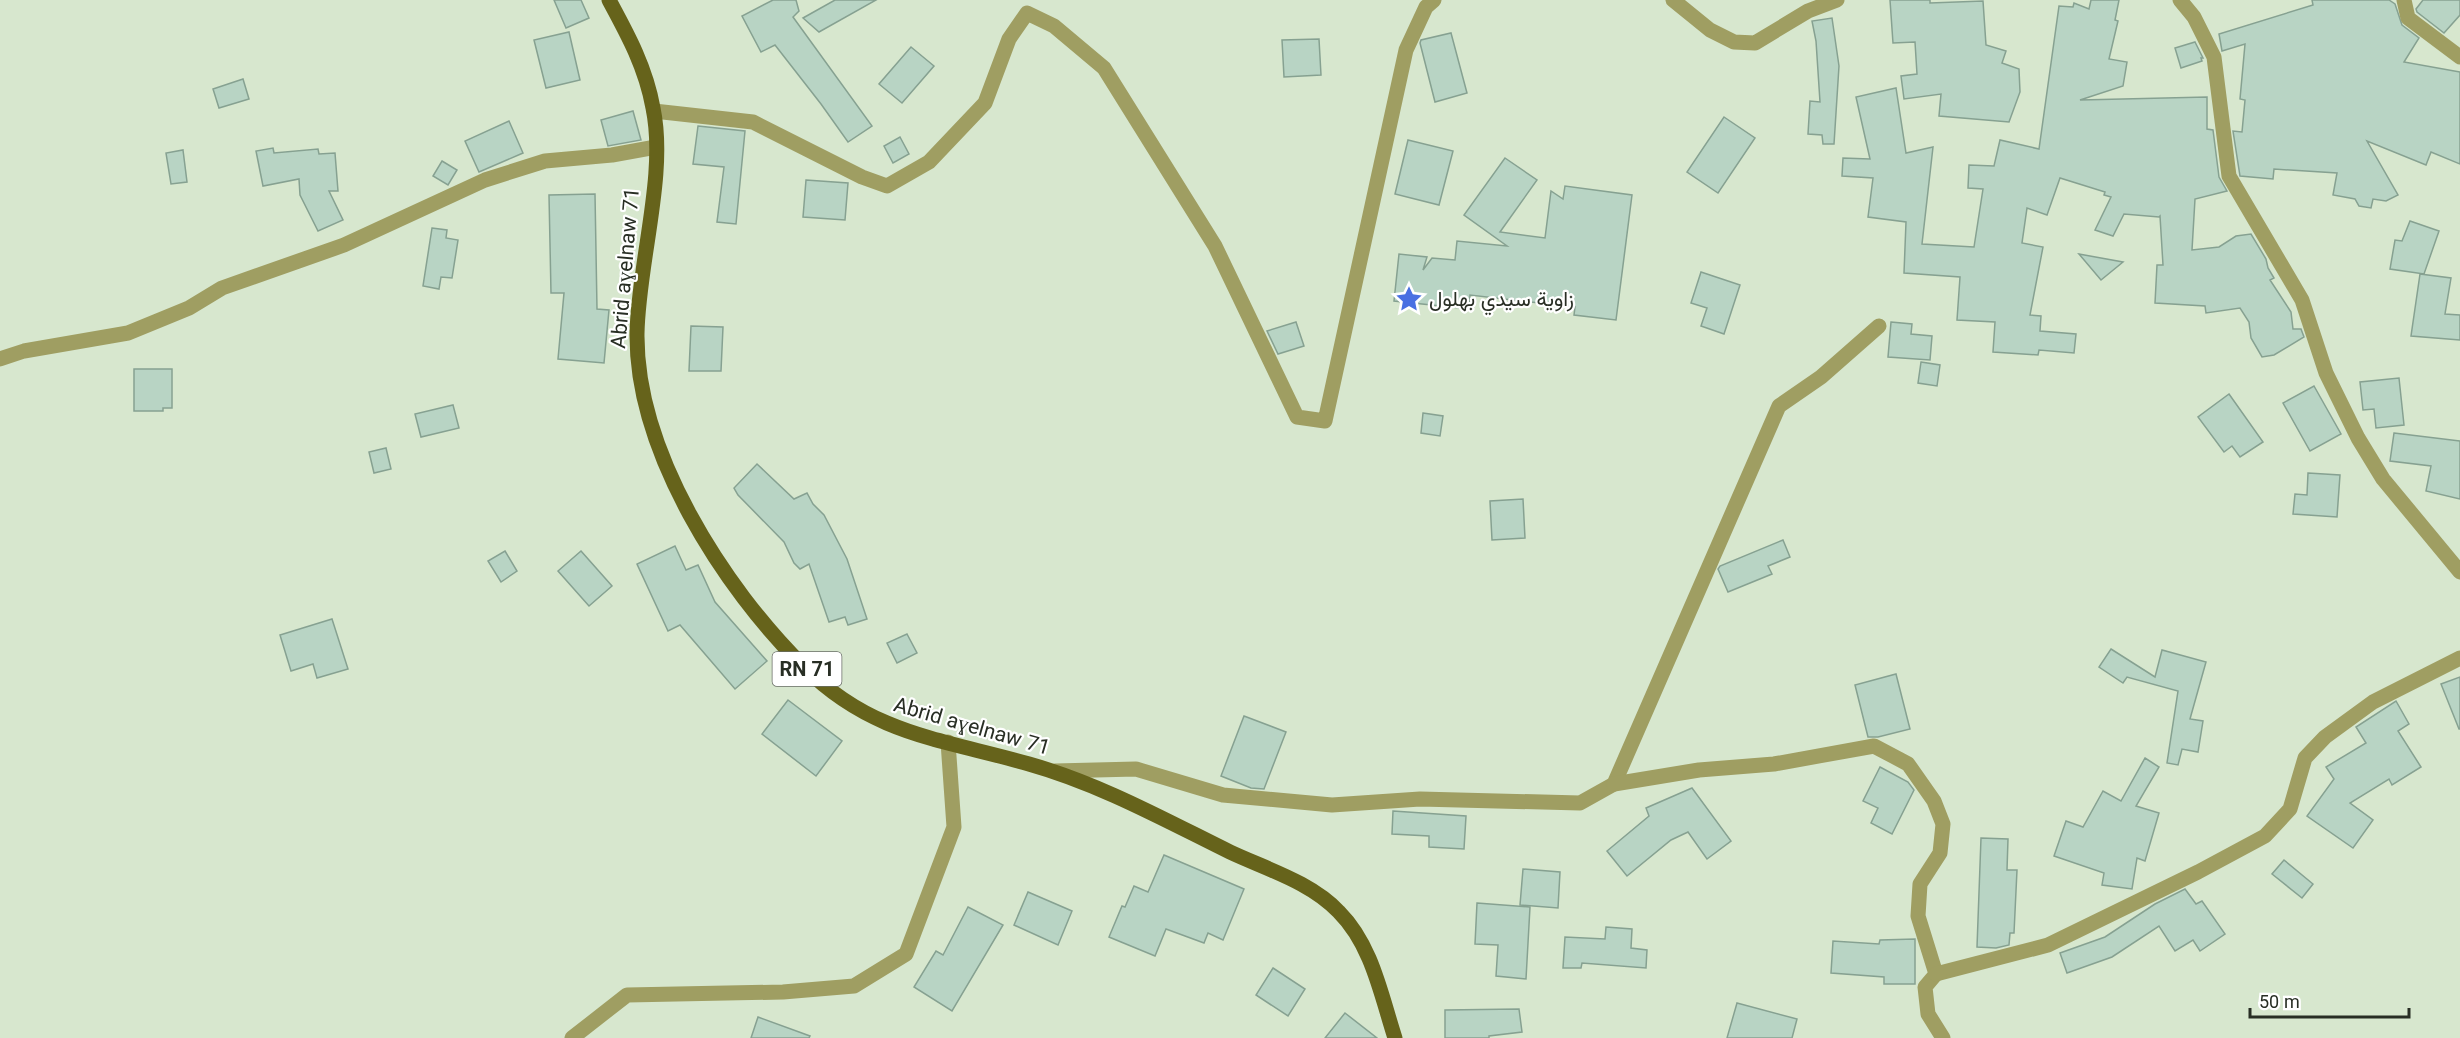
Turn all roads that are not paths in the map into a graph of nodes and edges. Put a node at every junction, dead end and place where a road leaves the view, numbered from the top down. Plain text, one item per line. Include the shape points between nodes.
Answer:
1 (609, 0) edge
2 (1434, 0) edge
3 (1673, 0) edge
4 (1836, 0) edge
5 (2180, 0) edge
6 (2404, 0) edge
7 (2460, 57) edge
8 (654, 111) junction
9 (656, 147) junction
10 (1879, 326) dead end
11 (0, 359) edge
12 (2460, 572) edge
13 (2460, 658) edge
14 (948, 742) junction
15 (1052, 771) junction
16 (1614, 784) junction
17 (1936, 974) junction
18 (572, 1038) edge
19 (1395, 1038) edge
20 (1943, 1038) edge

1 - 8 main road, Abrid aɣelnaw 71 / RN 71 via 636,48
2 - 8 street via 1426,7 1406,50 1325,421 1297,417 1215,246 1104,68 1054,26 1027,13 1009,39 985,103 929,162 887,186 753,122
3 - 4 street via 1710,30 1734,42 1755,43 1808,11
5 - 12 street via 2194,16 2214,57 2229,176 2302,300 2326,373 2358,438 2383,479
6 - 7 street via 2408,18
8 - 9 main road, Abrid aɣelnaw 71 / RN 71
9 - 11 street via 545,161 495,177 344,245 222,288 189,308 128,333 24,351
9 - 14 main road, Abrid aɣelnaw 71 / RN 71 via 639,305 638,364 645,403 673,481 708,549 804,668 848,704 876,720 905,732
10 - 16 street via 1821,377 1779,406
13 - 17 street via 2373,702 2325,737 2306,758 2290,810 2265,836 2048,945
14 - 15 main road, Abrid aɣelnaw 71 / RN 71
14 - 18 street via 954,827 906,954 854,986 783,992 627,994
15 - 16 street via 1136,769 1223,795 1332,805 1420,799 1580,803
15 - 19 main road, Abrid aɣelnaw 71 / RN 71 via 1155,814 1280,874 1327,902 1341,913 1368,957
16 - 17 street via 1699,770 1774,764 1874,746 1908,764 1934,801 1943,824 1940,853 1920,884 1918,906
17 - 20 street via 1925,987 1928,1014

